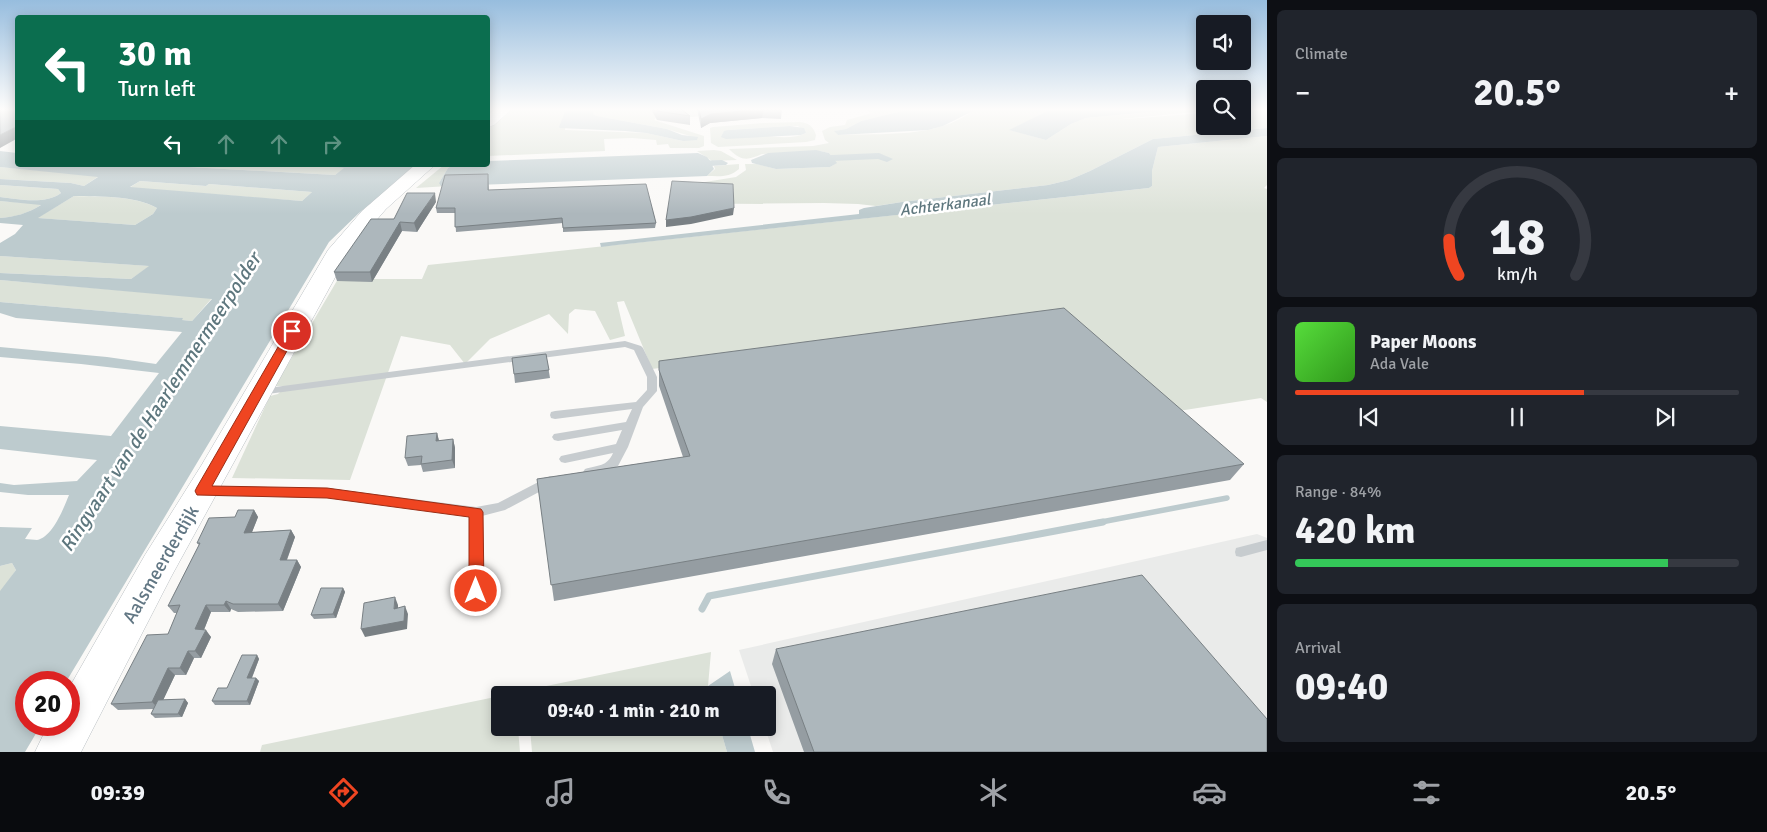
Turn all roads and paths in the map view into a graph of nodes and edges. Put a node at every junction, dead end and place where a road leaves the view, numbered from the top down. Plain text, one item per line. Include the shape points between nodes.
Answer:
1 (424, 167) edge
2 (258, 392) junction
3 (639, 405) junction
4 (555, 415) dead end
5 (630, 425) junction
6 (558, 437) dead end
7 (622, 447) junction
8 (565, 459) dead end
9 (202, 491) junction
10 (476, 512) junction
11 (1267, 545) edge
12 (1241, 552) dead end
13 (476, 591) dead end
14 (57, 752) edge

1 - 2 street, Aalsmeerderdijk via 351,234 339,250
2 - 3 lane via 625,344 638,348 652,377 652,391
2 - 9 street, Aalsmeerderdijk
3 - 4 lane
3 - 5 lane
5 - 6 lane
5 - 7 lane
7 - 8 lane
7 - 10 lane via 614,463 608,467 548,482 501,507
9 - 10 lane via 327,493
9 - 14 street, Aalsmeerderdijk
10 - 13 lane
11 - 12 lane

